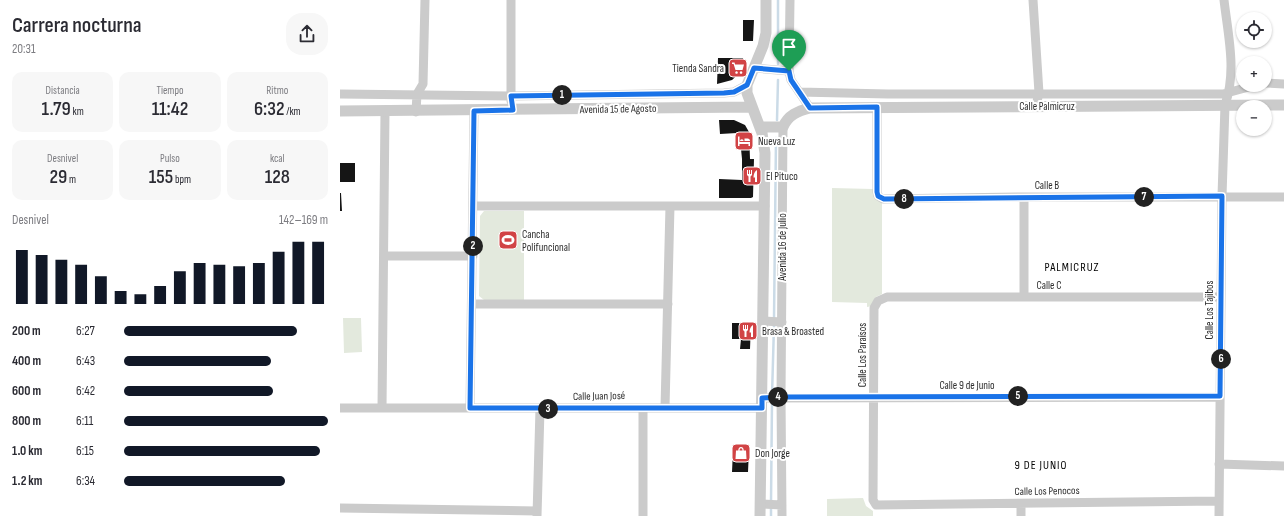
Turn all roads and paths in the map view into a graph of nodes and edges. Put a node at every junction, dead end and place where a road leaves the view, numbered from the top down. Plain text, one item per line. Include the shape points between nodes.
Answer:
1 (425, 0) edge
2 (511, 0) edge
3 (766, 0) edge
4 (790, 0) edge
5 (1033, 0) edge
6 (1224, 0) edge
7 (754, 68) junction
8 (786, 71) junction
9 (1272, 83) edge
10 (1284, 84) edge
11 (747, 85) junction
12 (1236, 90) edge
13 (799, 92) junction
14 (1230, 92) junction
15 (1039, 93) junction
16 (340, 94) edge
17 (417, 94) junction
18 (511, 96) junction
19 (1226, 105) junction
20 (1284, 105) edge
21 (1036, 106) junction
22 (752, 107) junction
23 (877, 107) junction
24 (810, 108) junction
25 (513, 110) junction
26 (474, 111) junction
27 (340, 112) edge
28 (385, 112) junction
29 (416, 112) junction
30 (774, 127) junction
31 (1222, 196) junction
32 (1024, 197) junction
33 (1284, 197) edge
34 (473, 206) junction
35 (670, 206) junction
36 (765, 206) junction
37 (384, 256) junction
38 (473, 256) junction
39 (1221, 296) junction
40 (1024, 297) junction
41 (878, 301) joint
42 (472, 304) junction
43 (668, 304) junction
44 (766, 321) junction
45 (780, 322) junction
46 (1220, 396) junction
47 (874, 397) junction
48 (770, 399) junction
49 (340, 408) edge
50 (382, 408) junction
51 (470, 408) junction
52 (643, 408) junction
53 (665, 408) junction
54 (540, 409) junction
55 (1219, 464) junction
56 (1284, 466) edge
57 (1219, 501) junction
58 (771, 504) junction
59 (1021, 504) junction
60 (876, 505) joint
61 (340, 508) edge
62 (441, 512) edge
63 (537, 513) edge
64 (643, 516) edge
65 (760, 516) edge
66 (782, 516) edge
67 (1021, 516) edge
68 (1219, 516) edge

1 - 17 street via 423,84
2 - 18 street
3 - 7 street via 766,33
4 - 8 street
5 - 15 street
6 - 14 street, Calle Los Tajibos via 1232,70
7 - 8 street
7 - 11 street
8 - 13 street
9 - 10 street
11 - 18 street, Avenida 15 de Agosto via 734,92 724,93
11 - 22 street, Avenida 16 de Julio
12 - 14 street, Calle Palmicruz
13 - 15 street, Calle Palmicruz
13 - 24 street
14 - 15 street, Calle Palmicruz
14 - 19 street, Calle Los Tajibos
15 - 21 street
16 - 17 street, Avenida 15 de Agosto
17 - 18 street, Avenida 15 de Agosto
17 - 29 street
18 - 25 street
19 - 20 street, Calle Palmicruz
19 - 21 street, Calle Palmicruz
19 - 31 street, Calle Los Tajibos
21 - 23 street, Calle Palmicruz
22 - 25 street, Avenida 15 de Agosto
22 - 30 street, Avenida 16 de Julio
23 - 24 street, Calle Palmicruz
23 - 32 street, Calle B via 878,196 884,199
24 - 30 street via 792,114
25 - 26 street, Avenida 15 de Agosto
26 - 29 street, Avenida 15 de Agosto
26 - 34 street
27 - 28 street, Avenida 15 de Agosto
28 - 29 street, Avenida 15 de Agosto
28 - 37 street
30 - 36 street, Avenida 16 de Julio via 765,153
30 - 45 street, Avenida 16 de Julio
31 - 32 street, Calle B
31 - 33 street, Calle B
31 - 39 street, Calle Los Tajibos
32 - 40 street
34 - 35 street
34 - 38 street
35 - 36 street
35 - 43 street
36 - 44 street, Avenida 16 de Julio
37 - 38 street
37 - 50 street
38 - 42 street
39 - 40 street, Calle C
39 - 46 street, Calle Los Tajibos
40 - 41 street, Calle C via 887,297
41 - 47 street, Calle Los Paraísos via 874,308
42 - 43 street
42 - 51 street
43 - 53 street
44 - 45 street
44 - 48 street, Avenida 16 de Julio
45 - 48 street, Avenida 16 de Julio
46 - 47 street, Calle 9 de Junio
46 - 55 street, Calle Los Tajibos
47 - 48 street, Calle 9 de Junio
47 - 60 street, Calle Los Paraísos via 873,500
48 - 53 street, Calle Juan José
48 - 58 street, Avenida 16 de Julio
48 - 58 street, Avenida 16 de Julio
49 - 50 street, Calle Juan José
50 - 51 street, Calle Juan José
51 - 54 street, Calle Juan José
52 - 53 street, Calle Juan José
52 - 54 street, Calle Juan José
52 - 64 street
54 - 63 street
55 - 56 street
55 - 57 street, Calle Los Tajibos
57 - 59 street, Calle Los Penocos
57 - 68 street, Calle Los Tajibos
58 - 65 street, Avenida 16 de Julio
58 - 66 street, Avenida 16 de Julio
59 - 60 street, Calle Los Penocos
59 - 67 street
61 - 62 street
62 - 63 street

